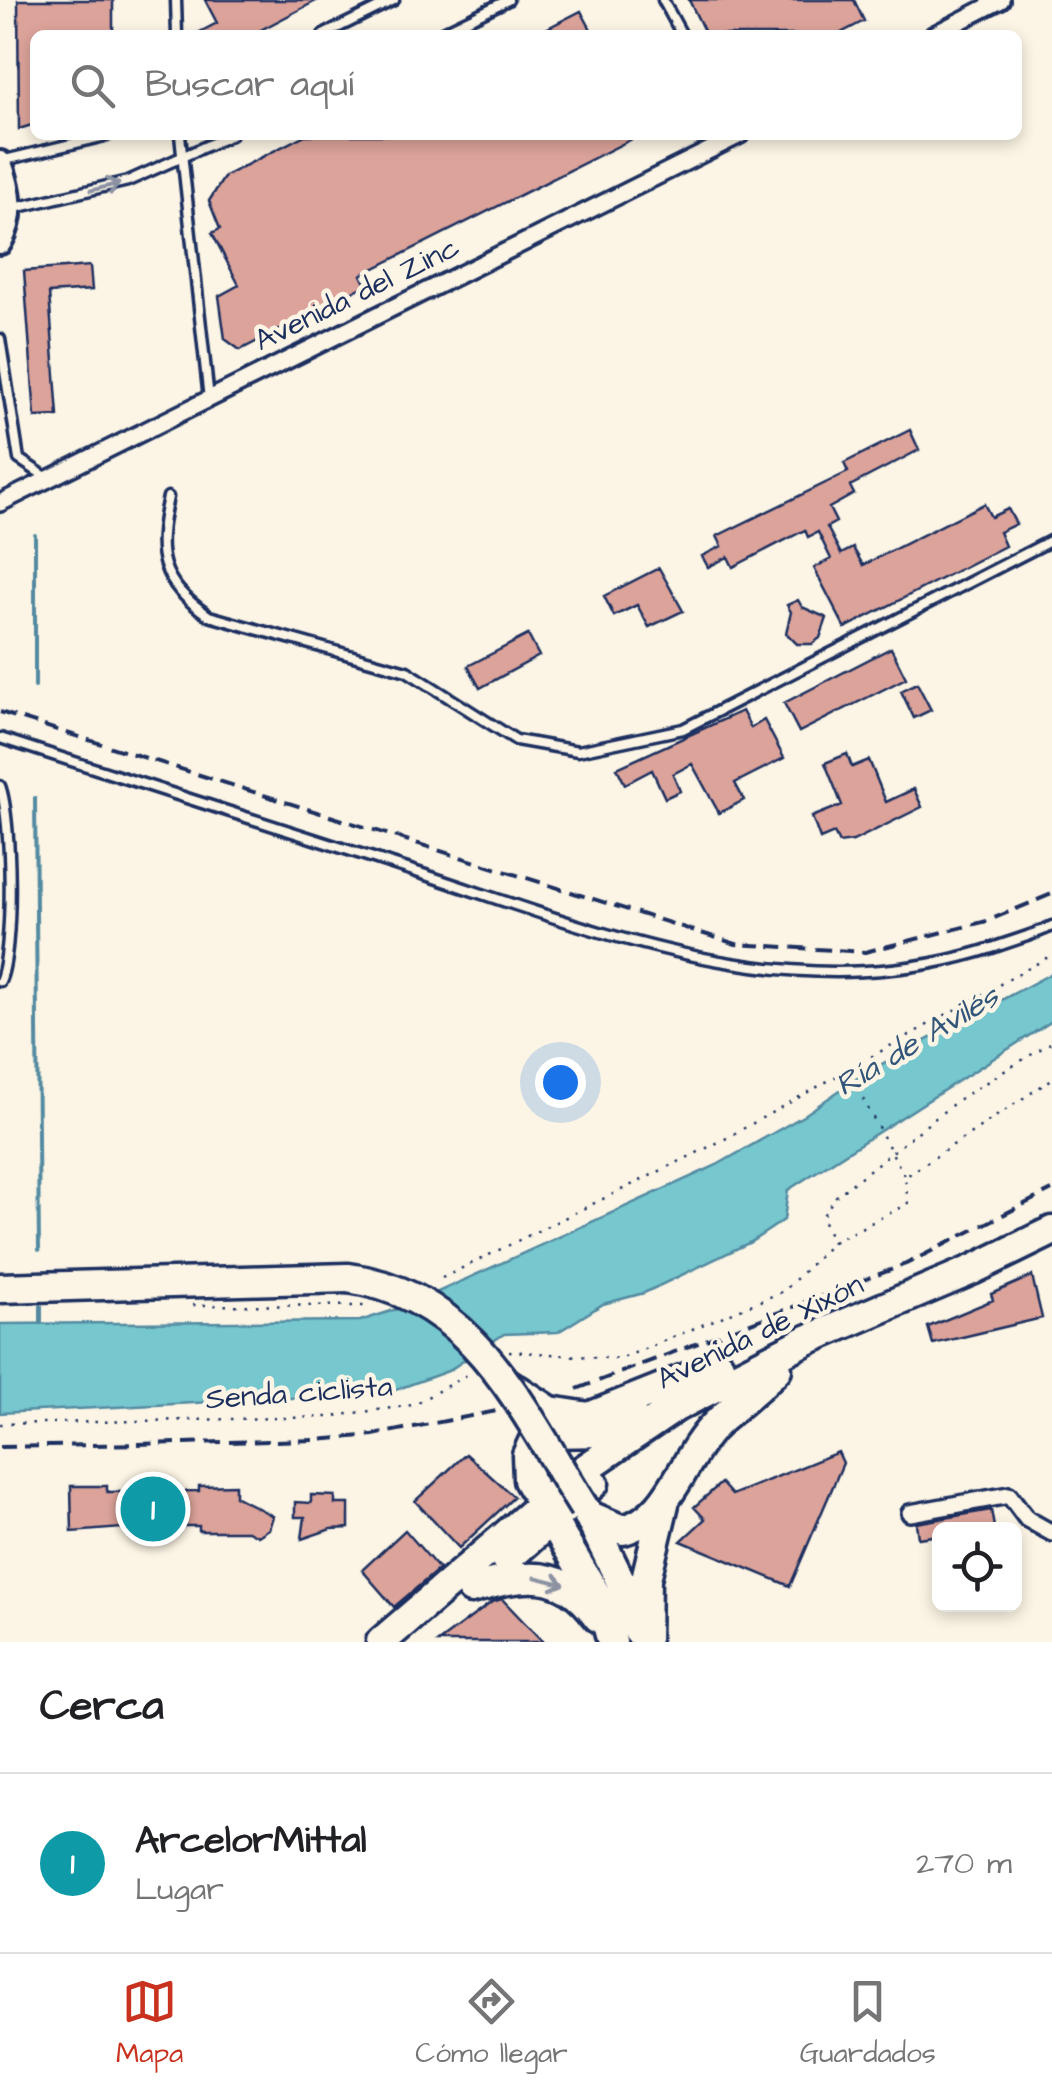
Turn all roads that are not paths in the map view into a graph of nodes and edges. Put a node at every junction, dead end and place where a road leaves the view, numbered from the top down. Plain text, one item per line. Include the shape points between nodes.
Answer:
1 (176, 0) edge
2 (394, 0) edge
3 (508, 0) edge
4 (663, 0) edge
5 (1001, 0) edge
6 (177, 30) edge
7 (333, 30) edge
8 (446, 30) edge
9 (679, 30) edge
10 (943, 30) edge
11 (89, 140) edge
12 (180, 140) edge
13 (221, 140) edge
14 (728, 140) edge
15 (181, 158) junction
16 (0, 162) edge
17 (10, 210) junction
18 (0, 242) edge
19 (0, 339) edge
20 (209, 399) junction
21 (50, 478) junction
22 (168, 497) dead end
23 (0, 503) edge
24 (1052, 540) edge
25 (0, 738) edge
26 (0, 786) edge
27 (1052, 926) edge
28 (0, 981) edge
29 (1052, 1231) edge
30 (1052, 1248) edge
31 (0, 1288) edge
32 (806, 1340) junction
33 (777, 1370) junction
34 (503, 1381) junction
35 (676, 1407) junction
36 (668, 1493) junction
37 (548, 1510) junction
38 (586, 1511) junction
39 (910, 1513) dead end
40 (1052, 1534) edge
41 (471, 1590) junction
42 (611, 1638) edge
43 (381, 1642) edge
44 (410, 1642) edge
45 (643, 1642) edge

1 - 6 lane
2 - 7 lane
3 - 8 lane
4 - 9 lane
5 - 10 street
11 - 16 lane
12 - 15 lane
13 - 15 lane
14 - 20 street, Avenida del Zinc
17 -> 15 lane via 128,181
15 - 20 lane
16 - 17 main road
17 - 18 main road
19 - 21 lane via 19,460
20 - 21 street, Avenida del Zinc
21 - 23 street, Avenida del Zinc
22 - 24 lane via 160,532 165,572 181,596 209,616 407,671 516,740 578,751 683,729
25 - 27 lane via 720,965 890,972 963,957
26 - 28 lane via 7,805 8,885
29 - 32 highway, Avenida de Xixón
30 - 33 highway, Avenida de Xixón via 990,1281
31 - 34 highway, bridge via 348,1278 403,1290 437,1310 475,1340
32 - 34 highway via 773,1344 589,1417 564,1417
32 - 35 highway, Avenida de Xixón
33 - 36 highway via 712,1427
33 - 37 highway, Avenida de Xixón via 638,1449
34 - 38 highway, bridge
35 - 37 highway, Avenida de Xixón
35 - 37 highway via 605,1432 560,1431 534,1440 528,1480
36 - 38 highway via 636,1527 613,1528
36 - 45 highway via 646,1579
37 - 41 highway, Avenida de Xixón
37 - 42 highway via 601,1603
37 - 43 highway, Avenida de Xixón
38 - 45 highway
39 - 40 street via 1009,1495 1027,1519
41 -> 42 highway via 524,1574 566,1584
41 - 44 highway, Avenida de Xixón

